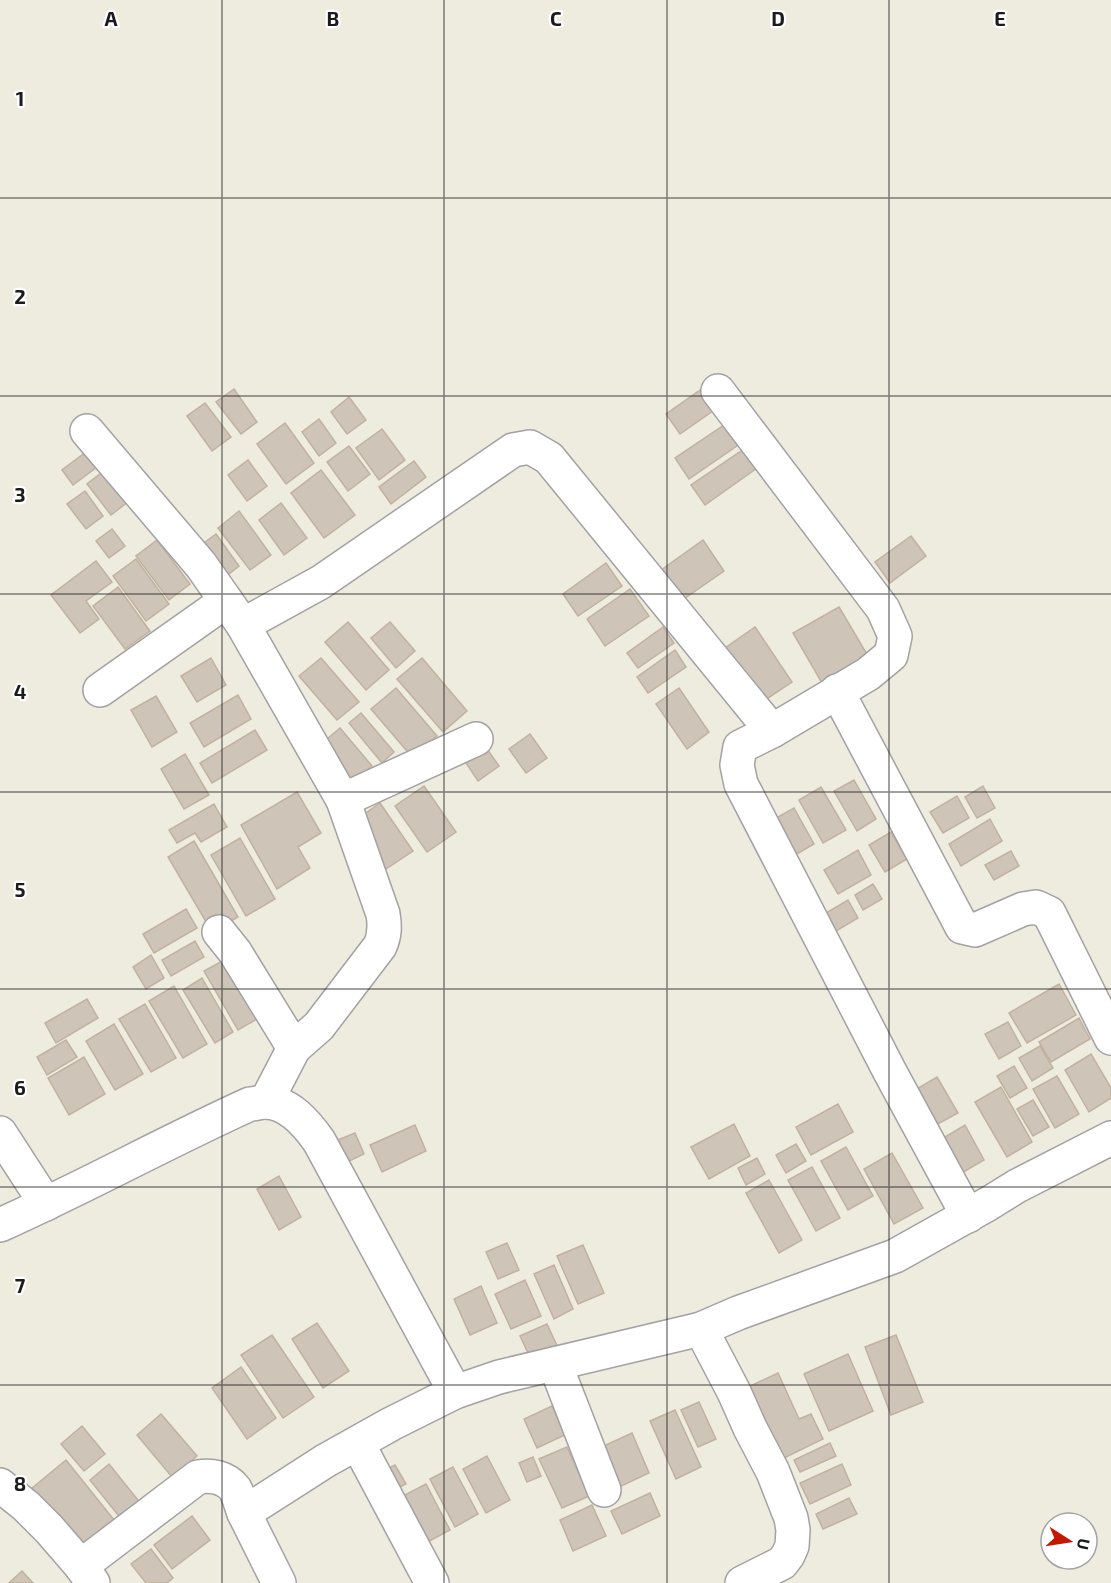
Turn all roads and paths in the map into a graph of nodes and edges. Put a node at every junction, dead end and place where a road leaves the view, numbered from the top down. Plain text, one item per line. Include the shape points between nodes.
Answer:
1 (718, 391) dead end
2 (87, 431) dead end
3 (234, 613) junction
4 (100, 690) dead end
5 (837, 691) junction
6 (772, 731) junction
7 (476, 739) dead end
8 (343, 800) junction
9 (219, 932) dead end
10 (1111, 1038) edge
11 (294, 1048) junction
12 (266, 1102) junction
13 (0, 1133) edge
14 (1111, 1138) edge
15 (46, 1204) junction
16 (968, 1216) junction
17 (0, 1225) edge
18 (701, 1329) junction
19 (555, 1364) junction
20 (455, 1392) junction
21 (358, 1444) junction
22 (0, 1485) edge
23 (604, 1490) dead end
24 (244, 1514) junction
25 (87, 1574) edge
26 (279, 1583) edge
27 (432, 1583) edge
28 (742, 1583) edge

1 - 5 street via 883,609 895,636 891,654 868,674
2 - 3 street via 201,565
3 - 4 street
3 - 6 street via 321,582 513,450 530,447 549,458
3 - 8 street
5 - 6 street
5 - 10 street via 962,927 975,930 1023,909 1036,907 1049,913
6 - 16 street via 740,747 737,765 741,784
7 - 8 street
8 - 11 street via 383,914 384,936 319,1026
9 - 11 street
11 - 12 street
12 - 15 street via 230,1113
12 - 20 street via 291,1111 319,1141
13 - 15 street
14 - 16 street
15 - 17 street
16 - 18 street via 895,1256
18 - 19 street
18 - 28 street via 773,1472 793,1530 792,1545 782,1563
19 - 20 street
19 - 23 street
20 - 21 street
21 - 24 street
21 - 27 street
22 - 25 street via 41,1521
24 - 25 street via 235,1489 225,1480 198,1477
24 - 26 street

